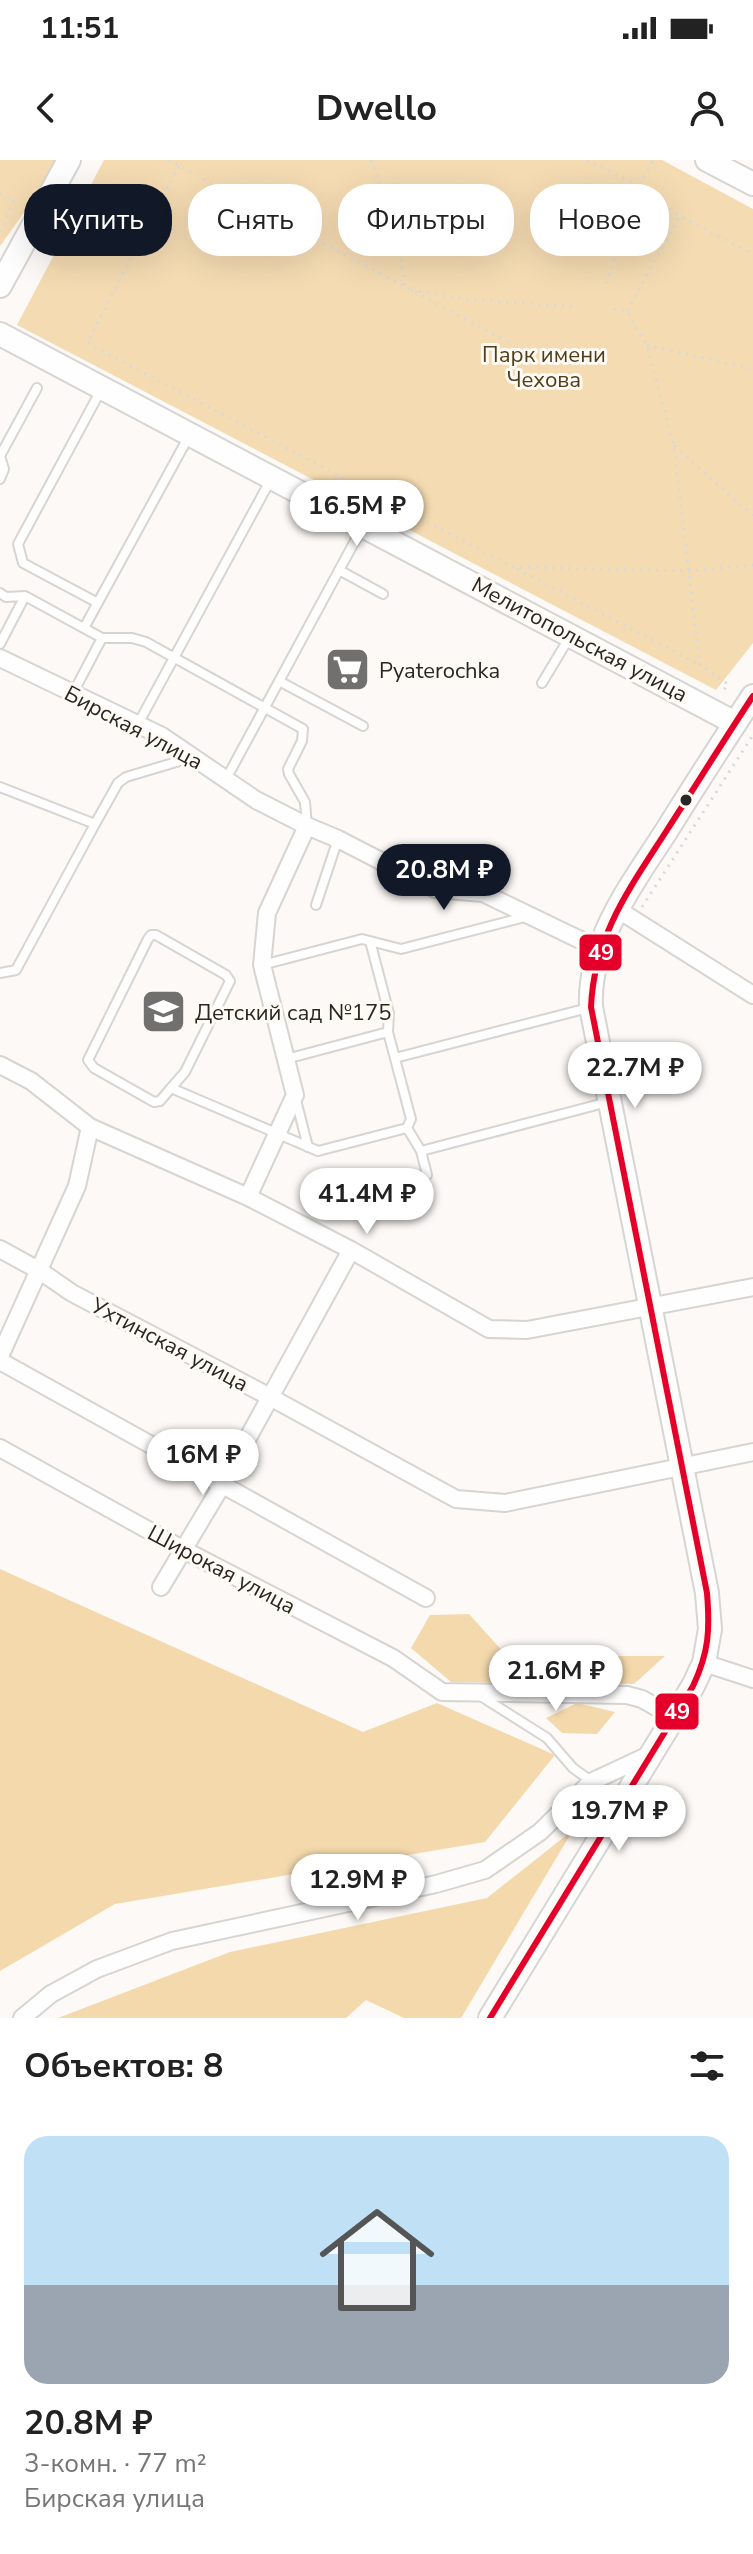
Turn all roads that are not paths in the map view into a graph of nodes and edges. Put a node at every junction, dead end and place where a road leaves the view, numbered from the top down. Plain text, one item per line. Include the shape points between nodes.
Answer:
1 (69, 160) edge
2 (714, 162) edge
3 (753, 184) edge
4 (0, 286) edge
5 (0, 334) edge
6 (37, 388) dead end
7 (103, 388) junction
8 (190, 433) junction
9 (0, 456) edge
10 (272, 477) junction
11 (0, 479) edge
12 (364, 525) junction
13 (339, 570) junction
14 (0, 593) edge
15 (383, 594) dead end
16 (25, 596) junction
17 (98, 603) junction
18 (84, 628) junction
19 (571, 634) junction
20 (102, 638) junction
21 (0, 644) edge
22 (0, 658) edge
23 (174, 658) junction
24 (279, 681) junction
25 (542, 683) dead end
26 (73, 693) junction
27 (753, 696) edge
28 (265, 707) junction
29 (138, 724) junction
30 (363, 726) dead end
31 (744, 729) edge
32 (194, 757) junction
33 (226, 779) junction
34 (0, 789) edge
35 (95, 824) junction
36 (307, 826) junction
37 (338, 839) junction
38 (316, 905) dead end
39 (530, 915) junction
40 (625, 915) junction
41 (370, 941) junction
42 (599, 949) junction
43 (262, 965) junction
44 (0, 973) edge
45 (753, 995) edge
46 (591, 1007) junction
47 (388, 1032) junction
48 (395, 1058) junction
49 (286, 1059) junction
50 (0, 1065) edge
51 (171, 1088) junction
52 (295, 1095) junction
53 (610, 1101) junction
54 (90, 1127) junction
55 (407, 1128) junction
56 (277, 1133) junction
57 (308, 1147) junction
58 (421, 1151) junction
59 (427, 1175) dead end
60 (248, 1197) junction
61 (0, 1249) edge
62 (351, 1250) junction
63 (40, 1271) junction
64 (753, 1287) edge
65 (651, 1307) junction
66 (0, 1359) edge
67 (270, 1397) junction
68 (0, 1448) edge
69 (753, 1452) edge
70 (683, 1467) junction
71 (222, 1485) junction
72 (184, 1550) junction
73 (161, 1587) dead end
74 (426, 1598) dead end
75 (704, 1663) junction
76 (753, 1679) edge
77 (475, 1692) junction
78 (675, 1718) junction
79 (654, 1752) junction
80 (591, 1782) junction
81 (22, 2018) edge
82 (490, 2018) edge

1 - 4 main road
2 - 3 main road
5 - 7 main road, Мелитопольская улица
6 - 9 lane
7 - 8 main road, Мелитопольская улица
7 - 17 lane via 18,544 23,563
8 - 10 main road, Мелитопольская улица
8 - 17 lane
9 - 11 lane
10 - 12 main road, Мелитопольская улица
10 - 23 lane
12 - 13 lane
12 - 19 main road, Мелитопольская улица
13 - 15 lane
13 - 24 lane
14 - 16 lane
16 - 18 lane
16 - 21 lane
17 - 18 lane
18 - 20 lane
19 - 25 lane
19 - 31 main road, Мелитопольская улица
20 - 23 lane via 139,639
20 - 26 lane
22 - 26 street, Бирская улица
23 - 28 lane
23 - 29 lane
24 - 28 lane
24 - 30 lane
26 - 29 street, Бирская улица
27 - 31 main road
28 - 33 lane
28 - 36 lane via 303,729 288,769 305,802
29 - 32 street, Бирская улица
31 - 40 main road
32 - 33 street, Бирская улица
32 - 35 lane via 126,777
33 - 36 street, Бирская улица
34 - 35 lane
35 - 44 lane via 16,970
36 - 37 street, Бирская улица
36 - 43 street via 267,913
37 - 38 lane
37 - 39 street, Бирская улица via 435,889 483,893
39 - 41 lane via 401,949
39 - 42 street, Бирская улица
40 - 42 main road
40 - 45 street
41 - 43 lane
41 - 47 lane via 389,1013
42 - 46 main road
43 - 49 street
46 - 48 lane
46 - 53 main road
47 - 48 lane
47 - 49 lane
48 - 55 lane via 411,1119
49 - 52 street
50 - 54 street via 31,1081
51 - 51 lane via 185,1072 230,981 151,935 88,1060 154,1102
51 - 56 lane
52 - 56 street
52 - 57 lane
53 - 58 lane
53 - 65 main road
54 - 60 street
54 - 63 street via 77,1186
55 - 57 lane via 318,1151
55 - 58 lane
56 - 57 lane
56 - 60 street
58 - 59 lane
60 - 62 street
61 - 63 street, Ухтинская улица
62 - 65 street via 489,1329 527,1330
62 - 67 street
63 - 66 street
63 - 67 street, Ухтинская улица
64 - 65 street
65 - 70 main road
66 - 71 street
67 - 70 street, Ухтинская улица via 456,1499 505,1503
67 - 71 street
68 - 72 street, Широкая улица
69 - 70 street, Ухтинская улица
70 - 75 main road via 707,1593 710,1629
71 - 72 street
71 - 74 street
72 - 73 street
72 - 77 street, Широкая улица via 393,1658 442,1692
75 - 76 street
75 - 78 main road
77 - 78 street via 627,1695
77 - 80 lane via 547,1738
78 - 79 main road
79 - 80 street
79 - 82 main road
80 - 81 street via 540,1832 485,1870 172,1941 97,1969 51,1994

